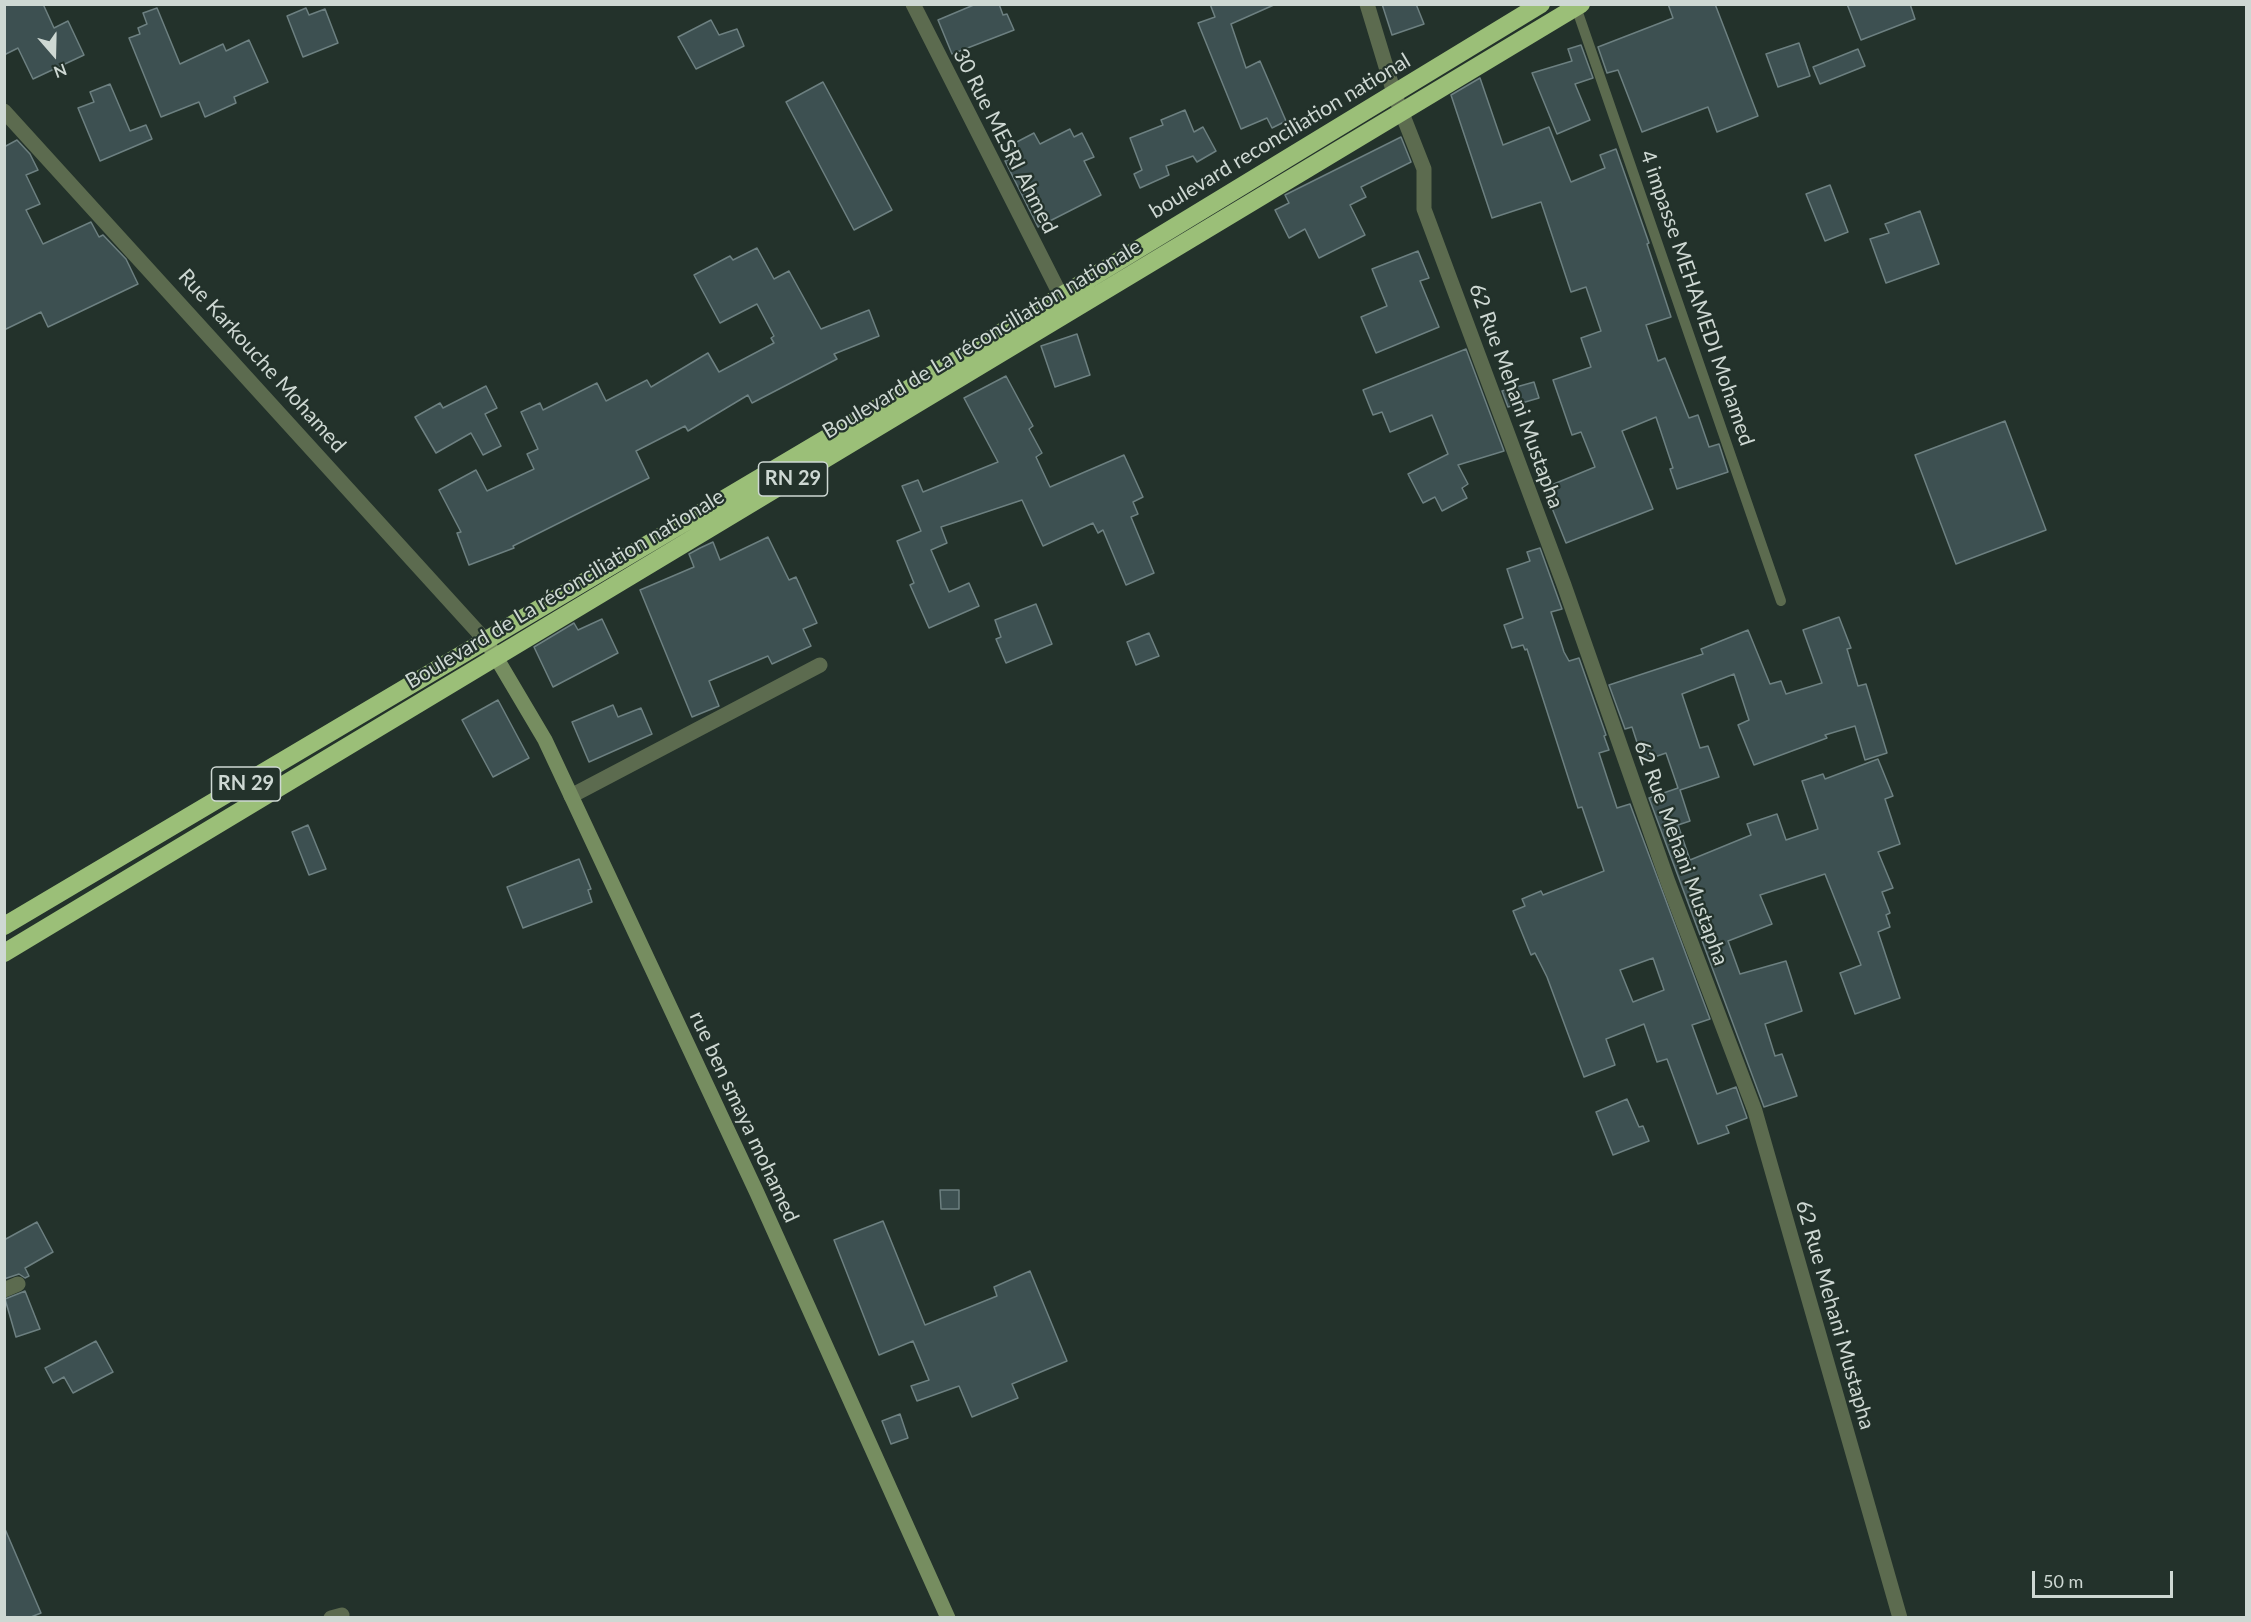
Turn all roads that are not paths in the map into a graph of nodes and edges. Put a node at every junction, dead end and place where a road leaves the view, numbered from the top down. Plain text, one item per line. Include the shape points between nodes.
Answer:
1 (913, 4) edge
2 (1367, 4) edge
3 (1541, 4) edge
4 (1578, 6) edge
5 (1394, 93) junction
6 (4, 111) edge
7 (1403, 111) junction
8 (1061, 296) junction
9 (1781, 601) dead end
10 (492, 649) junction
11 (820, 665) dead end
12 (572, 796) junction
13 (4, 926) edge
14 (4, 953) edge
15 (948, 1617) edge
16 (1900, 1617) edge

1 - 8 street, 30 Rue MESRI Ahmed
2 - 5 street, 62 Rue Mehani Mustapha
3 - 5 highway, boulevard reconciliation national / RN 29
4 - 7 highway, Boulevard de La réconciliation nationale / RN 29
4 - 9 lane, 4 impasse MEHAMEDI Mohamed
5 - 7 street, 62 Rue Mehani Mustapha
5 - 8 highway, boulevard reconciliation national / RN 29
6 - 10 street, Rue Karkouche Mohamed
7 - 10 highway, Boulevard de La réconciliation nationale / RN 29
7 - 16 street, 62 Rue Mehani Mustapha via 1424,169 1424,209 1755,1111
8 - 10 highway, boulevard reconciliation national / RN 29
10 - 12 street, rue ben smaya mohamed via 545,740
10 - 13 highway, Boulevard de La réconciliation nationale / RN 29
10 - 14 highway, Boulevard de La réconciliation nationale / RN 29
11 - 12 street
12 - 15 street, rue ben smaya mohamed

